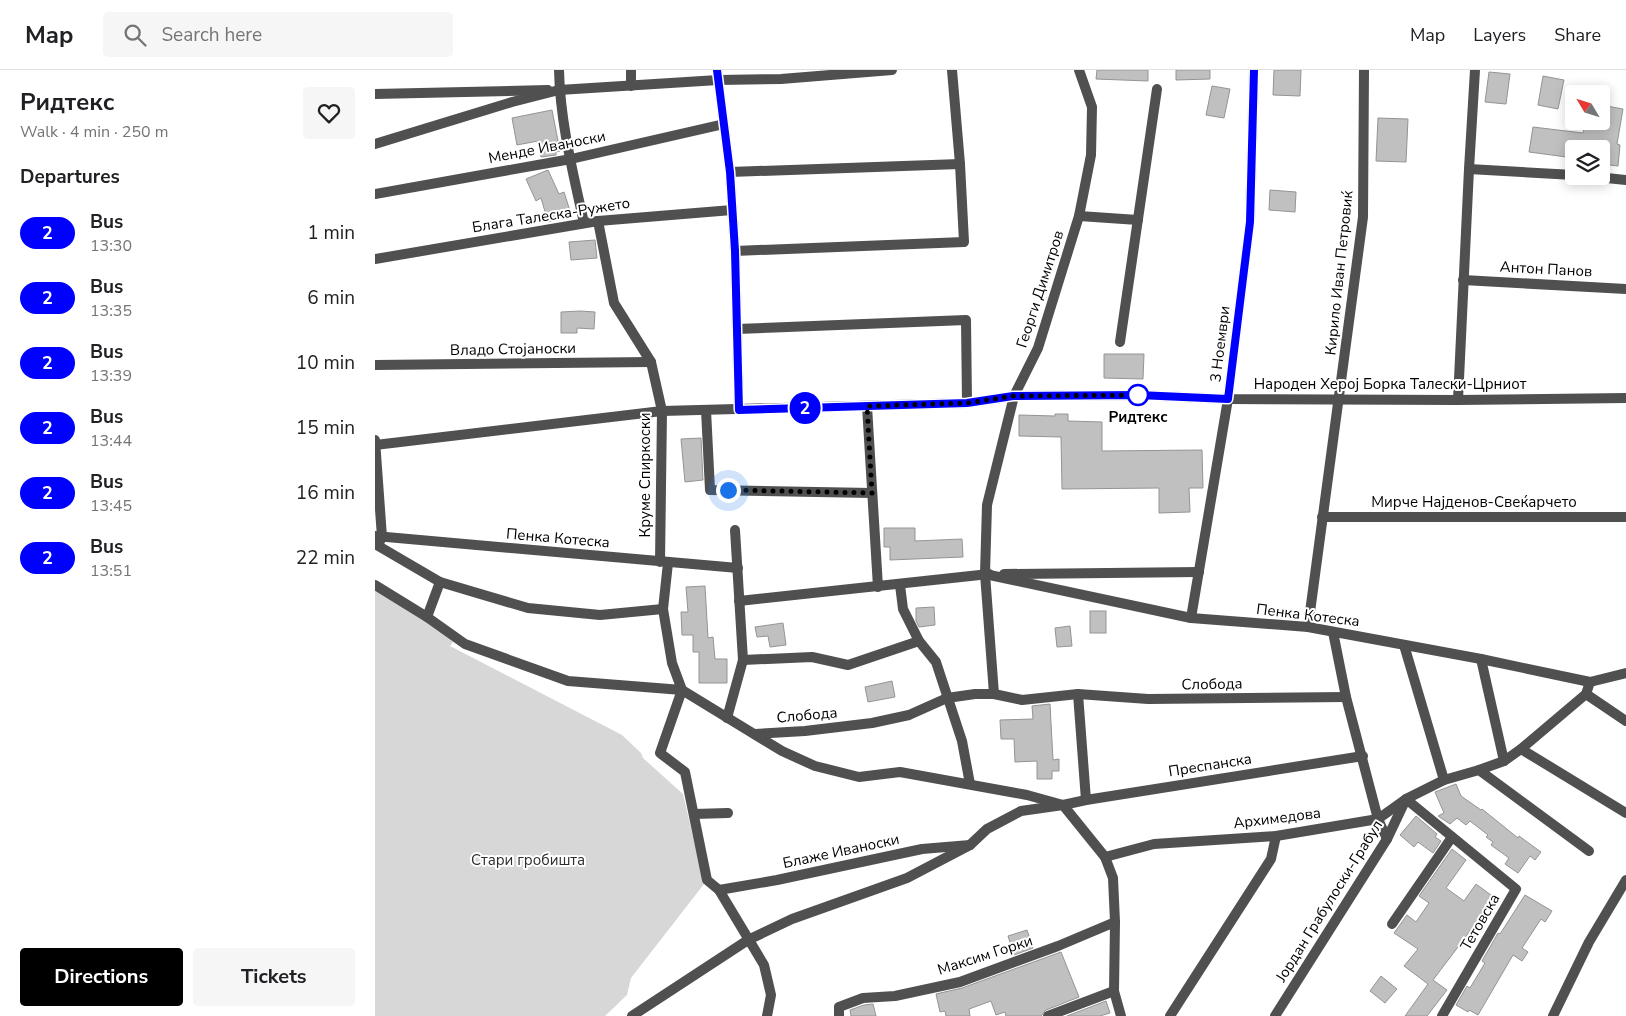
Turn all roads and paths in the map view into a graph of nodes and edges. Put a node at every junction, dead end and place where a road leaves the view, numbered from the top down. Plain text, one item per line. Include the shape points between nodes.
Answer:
1 (559, 70) edge
2 (631, 70) edge
3 (888, 70) edge
4 (952, 70) edge
5 (1079, 70) edge
6 (1254, 70) edge
7 (1364, 70) edge
8 (1475, 70) edge
9 (717, 75) edge
10 (781, 75) edge
11 (631, 86) junction
12 (1157, 89) dead end
13 (559, 90) junction
14 (375, 94) edge
15 (724, 124) junction
16 (375, 144) edge
17 (571, 160) junction
18 (960, 164) junction
19 (1469, 169) junction
20 (730, 172) junction
21 (1565, 174) edge
22 (1610, 178) edge
23 (1626, 180) edge
24 (375, 194) edge
25 (732, 210) junction
26 (1079, 216) junction
27 (1138, 220) junction
28 (598, 221) junction
29 (584, 223) junction
30 (735, 251) junction
31 (375, 259) edge
32 (1463, 280) junction
33 (1626, 289) edge
34 (737, 329) junction
35 (1120, 342) dead end
36 (651, 362) junction
37 (375, 365) edge
38 (1013, 396) junction
39 (1626, 398) edge
40 (1228, 399) junction
41 (1339, 399) junction
42 (1458, 400) junction
43 (967, 403) junction
44 (867, 406) junction
45 (706, 410) junction
46 (739, 410) junction
47 (661, 412) junction
48 (375, 439) edge
49 (375, 445) edge
50 (872, 493) junction
51 (1322, 517) junction
52 (1626, 517) edge
53 (735, 530) dead end
54 (377, 541) edge
55 (664, 562) junction
56 (737, 568) junction
57 (1199, 572) junction
58 (985, 574) junction
59 (440, 582) junction
60 (375, 585) edge
61 (900, 585) junction
62 (877, 587) junction
63 (739, 601) junction
64 (663, 608) junction
65 (427, 617) junction
66 (1191, 618) junction
67 (1308, 627) junction
68 (1333, 632) junction
69 (919, 641) junction
70 (1404, 645) junction
71 (743, 660) junction
72 (1481, 660) junction
73 (1626, 673) edge
74 (1590, 682) junction
75 (683, 690) junction
76 (993, 694) junction
77 (1078, 694) junction
78 (1586, 694) junction
79 (1346, 697) junction
80 (947, 698) junction
81 (727, 718) junction
82 (1626, 721) edge
83 (754, 734) junction
84 (1521, 749) junction
85 (1363, 756) junction
86 (1504, 761) junction
87 (1479, 770) junction
88 (1444, 780) junction
89 (970, 784) junction
90 (1086, 800) junction
91 (1406, 800) junction
92 (1063, 805) junction
93 (728, 813) dead end
94 (1626, 813) edge
95 (694, 814) junction
96 (1378, 819) junction
97 (1277, 836) junction
98 (1452, 837) junction
99 (1387, 838) junction
100 (970, 845) junction
101 (1589, 851) dead end
102 (1105, 857) junction
103 (1626, 880) edge
104 (719, 890) junction
105 (1115, 922) junction
106 (1392, 924) dead end
107 (748, 940) junction
108 (1114, 991) junction
109 (632, 1016) edge
110 (767, 1016) edge
111 (839, 1016) edge
112 (1049, 1016) edge
113 (1121, 1016) edge
114 (1170, 1016) edge
115 (1275, 1016) edge
116 (1442, 1016) edge
117 (1553, 1016) edge

1 - 13 street
2 - 11 street
3 - 10 street
4 - 18 street
5 - 26 street, Георги Димитров via 1092,107 1091,156
6 - 40 street, 3 Ноември via 1250,222
7 - 41 street, Кирило Иван Петровиќ via 1363,217
8 - 19 street
9 - 10 street
9 - 11 street
9 - 15 street
11 - 13 street
12 - 27 street
13 - 14 street
13 - 16 street
13 - 17 street
15 - 17 street, Менде Иваноски
15 - 20 street
17 - 24 street, Менде Иваноски
17 - 29 street
18 - 20 street
18 - 30 street via 964,242
19 - 21 street
19 - 32 street
20 - 25 street
22 - 23 street
25 - 28 street, Блага Талеска-Ружето
25 - 30 street
26 - 27 street, Георги Димитров
26 - 38 street, Георги Димитров via 1038,348
27 - 35 street
28 - 29 street, Блага Талеска-Ружето
28 - 36 street, Круме Спиркоски via 614,303
29 - 31 street, Блага Талеска-Ружето
30 - 34 street
32 - 33 street, Антон Панов
32 - 42 street
34 - 43 street via 966,320
34 - 46 street
36 - 37 street, Владо Стојаноски
36 - 47 street, Круме Спиркоски
38 - 40 street, Народен Херој Борка Талески-Црниот via 1138,395
38 - 43 street, Народен Херој Борка Талески-Црниот
38 - 58 street, Георги Димитров via 987,505
39 - 42 street, Народен Херој Борка Талески-Црниот
40 - 41 street, Народен Херој Борка Талески-Црниот
40 - 57 street, 3 Ноември
41 - 42 street, Народен Херој Борка Талески-Црниот
41 - 51 street, Кирило Иван Петровиќ
43 - 44 street, Народен Херој Борка Талески-Црниот
44 - 46 street, Народен Херој Борка Талески-Црниот
44 - 50 street
45 - 46 street, Народен Херој Борка Талески-Црниот
45 - 47 street, Народен Херој Борка Талески-Црниот
45 - 50 street via 710,490
47 - 49 street, Народен Херој Борка Талески-Црниот
47 - 55 street, Круме Спиркоски
48 - 49 street
49 - 54 street
50 - 62 street
51 - 52 street, Мирче Најденов-Свеќарчето
51 - 67 street, Кирило Иван Петровиќ
53 - 56 street
54 - 55 street, Пенка Котеска
54 - 59 street
55 - 56 street, Пенка Котеска
55 - 64 street, Круме Спиркоски
56 - 63 street
57 - 58 street, Пенка Котеска
57 - 66 street, 3 Ноември
58 - 61 street, Пенка Котеска
58 - 66 street, Пенка Котеска
58 - 76 street
59 - 64 street via 528,608 600,616
59 - 65 street
60 - 65 street
61 - 62 street, Пенка Котеска
61 - 69 street via 903,608
62 - 63 street, Пенка Котеска
63 - 71 street
64 - 75 street, Круме Спиркоски via 672,663
65 - 75 street via 465,644 568,680
66 - 67 street, Пенка Котеска
67 - 68 street, Пенка Котеска
68 - 70 street, Пенка Котеска
68 - 79 street
69 - 71 street via 848,665 812,657
69 - 80 street via 936,662
70 - 72 street, Пенка Котеска
70 - 88 street
71 - 81 street
72 - 74 street, Пенка Котеска
72 - 86 street
73 - 74 street, Пенка Котеска
74 - 78 street
75 - 81 street
75 - 95 street via 660,753 685,772
76 - 77 street, Слобода via 1022,700
76 - 80 street, Слобода
77 - 79 street, Слобода via 1148,700
77 - 90 street
78 - 82 street
78 - 84 street, Архимедова
79 - 85 street
80 - 83 street, Слобода via 909,715 872,723 805,732
80 - 89 street via 962,741
81 - 83 street
83 - 89 street via 815,766 850,775 859,777 900,772
84 - 86 street, Архимедова
84 - 94 street
85 - 90 street, Преспанска
85 - 96 street
86 - 87 street, Архимедова
87 - 88 street, Архимедова
87 - 101 street
88 - 91 street, Архимедова
89 - 92 street
90 - 92 street, Преспанска
91 - 96 street, Архимедова
91 - 98 street, Тетовска
91 - 99 street, Јордан Грабулоски-Грабул
92 - 100 street via 1021,811 987,828
92 - 102 street
93 - 95 street
95 - 104 street via 707,880
96 - 97 street, Архимедова
96 - 99 street
97 - 102 street, Архимедова via 1154,844
97 - 114 street via 1271,860
98 - 106 street
98 - 116 street, Тетовска via 1516,890
99 - 115 street, Јордан Грабулоски-Грабул
100 - 104 street, Блаже Иваноски via 922,849
100 - 107 street via 907,878 792,919
102 - 105 street via 1113,878
103 - 117 street via 1589,942
104 - 107 street
105 - 108 street
105 - 111 street, Максим Горки via 960,982 895,996 863,998 839,1008
107 - 109 street
107 - 110 street via 764,965 771,995
108 - 112 street
108 - 113 street

